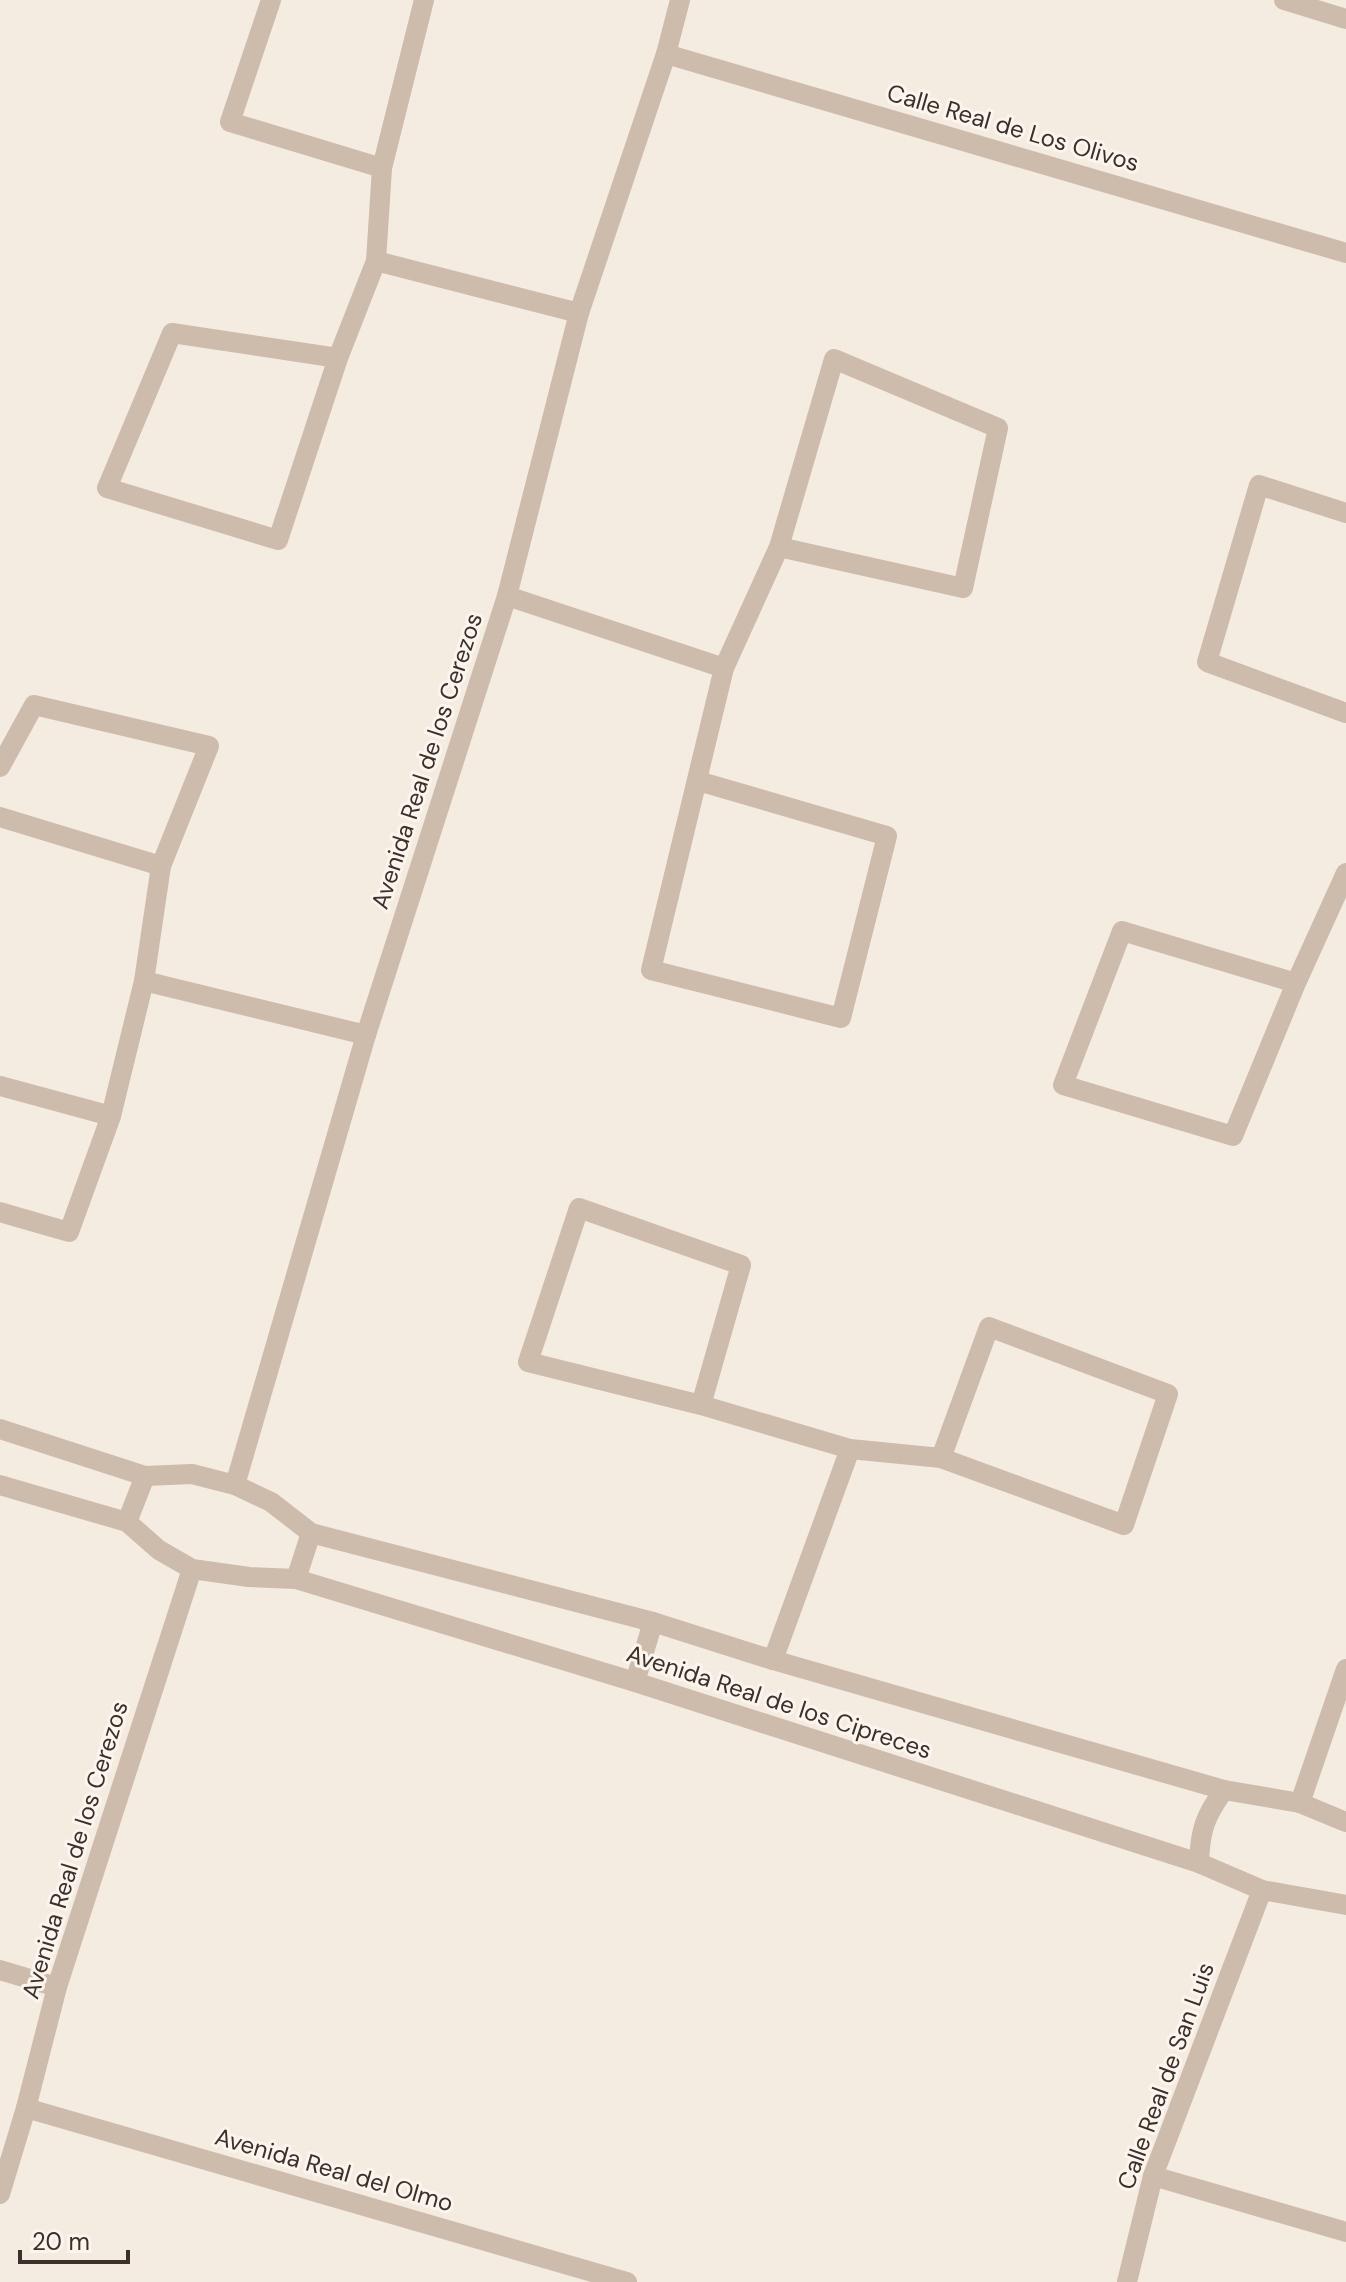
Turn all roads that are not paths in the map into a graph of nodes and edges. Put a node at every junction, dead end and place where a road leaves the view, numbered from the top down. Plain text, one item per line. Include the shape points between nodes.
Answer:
1 (271, 0) edge
2 (424, 0) edge
3 (680, 0) edge
4 (1284, 0) edge
5 (1346, 19) edge
6 (666, 54) junction
7 (382, 168) junction
8 (1346, 253) edge
9 (376, 261) junction
10 (579, 313) junction
11 (338, 358) junction
12 (1346, 513) edge
13 (779, 547) junction
14 (507, 596) junction
15 (724, 668) junction
16 (1346, 713) edge
17 (0, 767) edge
18 (698, 781) junction
19 (0, 817) edge
20 (161, 866) junction
21 (1346, 873) edge
22 (144, 981) junction
23 (1296, 983) junction
24 (366, 1035) junction
25 (0, 1086) edge
26 (111, 1116) junction
27 (0, 1212) edge
28 (701, 1405) junction
29 (0, 1429) edge
30 (850, 1449) junction
31 (941, 1458) junction
32 (145, 1476) junction
33 (0, 1485) edge
34 (235, 1485) junction
35 (127, 1522) junction
36 (311, 1533) junction
37 (192, 1569) junction
38 (296, 1579) junction
39 (653, 1622) junction
40 (773, 1660) junction
41 (1346, 1669) edge
42 (635, 1682) junction
43 (1224, 1790) junction
44 (1300, 1803) junction
45 (1346, 1822) edge
46 (1199, 1863) junction
47 (1262, 1890) junction
48 (1346, 1905) edge
49 (0, 1970) edge
50 (57, 1987) junction
51 (26, 2108) junction
52 (1153, 2176) junction
53 (0, 2194) edge
54 (1346, 2232) edge
55 (627, 2282) edge
56 (1127, 2282) edge

1 - 7 street via 230,122
2 - 7 street
3 - 6 street, Avenida Real de los Cerezos
4 - 5 street
6 - 8 street, Calle Real de Los Olivos
6 - 10 street, Avenida Real de los Cerezos
7 - 9 street
9 - 10 street
9 - 11 street
10 - 14 street, Avenida Real de los Cerezos
11 - 11 street via 278,540 107,488 172,333
12 - 16 street via 1259,485 1207,662
13 - 13 street via 834,359 998,428 963,588
13 - 15 street
14 - 15 street
14 - 24 street, Avenida Real de los Cerezos
15 - 18 street
17 - 20 street via 34,705 209,746
18 - 18 street via 887,836 841,1018 651,970
19 - 20 street
20 - 22 street
21 - 23 street
22 - 24 street
22 - 26 street
23 - 23 street via 1122,931 1063,1085 1233,1136
24 - 34 street, Avenida Real de los Cerezos
25 - 26 street
26 - 27 street via 69,1232
28 - 28 street via 528,1362 579,1208 741,1265
28 - 30 street
29 - 32 street
30 - 31 street
30 - 40 street
31 - 31 street via 989,1327 1168,1394 1124,1525
32 - 34 street, Avenida Real de los Cipreces via 192,1474
32 - 35 street
33 - 35 street
34 - 36 street, Avenida Real de los Cipreces via 271,1502
35 - 37 street
36 - 38 street
36 - 39 street, Avenida Real de los Cipreces
37 - 38 street, Avenida Real de los Cipreces
37 - 50 street, Avenida Real de los Cerezos
38 - 42 street, Avenida Real de los Cipreces
39 - 40 street, Avenida Real de los Cipreces
39 - 42 street
40 - 43 street, Avenida Real de los Cipreces
41 - 44 street
42 - 46 street, Avenida Real de los Cipreces
43 - 44 street, Avenida Real de los Cipreces
43 - 46 street via 1208,1811 1199,1836
44 - 45 street, Avenida Real de los Cipreces
46 - 47 street, Avenida Real de los Cipreces
47 - 48 street, Avenida Real de los Cipreces
47 - 52 street, Calle Real de San Luis
49 - 50 street
50 - 51 street, Avenida Real de los Cerezos
51 - 53 street, Avenida Real de los Cerezos
51 - 55 street, Avenida Real del Olmo
52 - 54 street
52 - 56 street, Calle Real de San Luis

